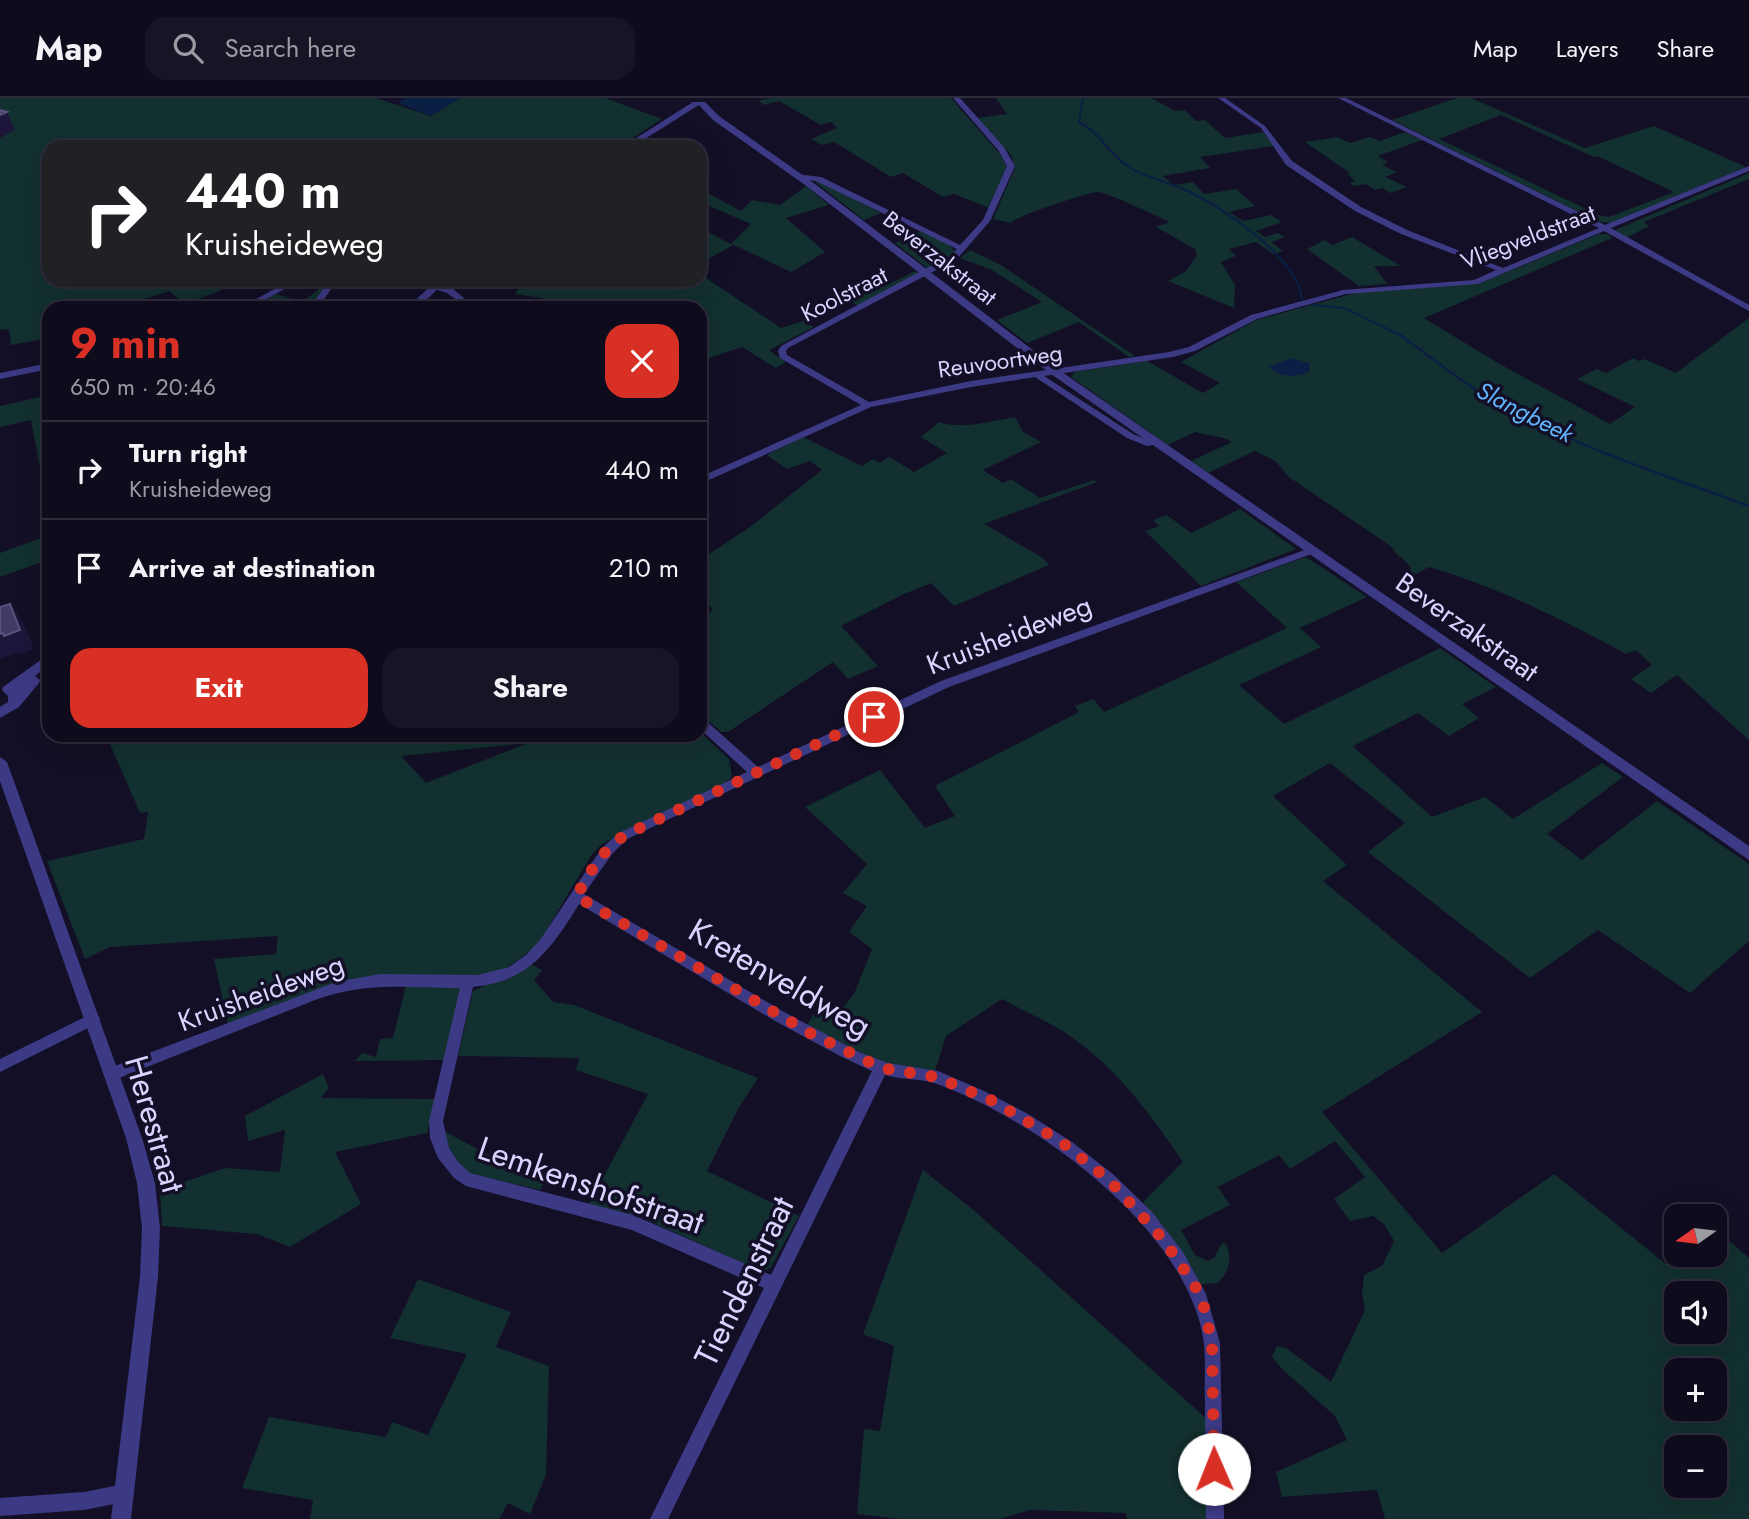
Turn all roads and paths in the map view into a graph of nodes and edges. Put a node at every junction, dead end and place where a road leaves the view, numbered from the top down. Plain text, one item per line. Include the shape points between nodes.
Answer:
1 (956, 98) edge
2 (1221, 98) edge
3 (1341, 98) edge
4 (696, 101) edge
5 (637, 140) edge
6 (1749, 168) edge
7 (799, 176) junction
8 (1606, 228) junction
9 (962, 248) junction
10 (1502, 270) junction
11 (926, 273) junction
12 (284, 287) edge
13 (434, 287) edge
14 (444, 287) edge
15 (257, 301) edge
16 (419, 301) edge
17 (463, 301) edge
18 (1311, 301) joint
19 (1749, 309) edge
20 (42, 367) edge
21 (1055, 372) junction
22 (0, 376) edge
23 (1038, 376) junction
24 (868, 405) junction
25 (1156, 442) junction
26 (707, 478) edge
27 (1313, 550) junction
28 (42, 664) edge
29 (42, 669) edge
30 (8, 693) edge
31 (1, 716) edge
32 (707, 728) edge
33 (0, 762) edge
34 (755, 772) junction
35 (1749, 854) edge
36 (576, 896) junction
37 (468, 981) junction
38 (93, 1019) junction
39 (0, 1066) edge
40 (881, 1068) junction
41 (112, 1074) junction
42 (775, 1286) junction
43 (124, 1493) junction
44 (0, 1507) edge
45 (121, 1519) edge
46 (659, 1519) edge
47 (1215, 1519) edge

1 - 9 street, Koolstraat via 1002,149 1011,166 986,221
2 - 10 street via 1263,127 1289,163 1358,209
3 - 8 street
4 - 5 street
4 - 7 street, Beverzakstraat
6 - 8 street, Vliegveldstraat
7 - 9 street via 818,179
7 - 11 street, Beverzakstraat
8 - 10 street, Vliegveldstraat
8 - 19 street
9 - 11 street, Koolstraat
10 - 18 street, Vliegveldstraat via 1475,282 1369,288
11 - 21 street, Beverzakstraat
11 - 24 street, Koolstraat via 782,351 783,356
12 - 15 street
13 - 16 street
14 - 17 street
18 - 21 street, Reuvoortweg via 1242,321 1181,352
20 - 22 street
21 - 23 street, Reuvoortweg
21 - 25 street, Beverzakstraat
23 - 24 street, Reuvoortweg
23 - 25 street, Beverzakstraat via 1130,436
24 - 26 street, Reuvoortweg
25 - 27 street, Beverzakstraat
27 - 34 street, Kruisheideweg via 945,684
27 - 35 street, Beverzakstraat
28 - 30 street
29 - 30 street
30 - 31 street
32 - 34 street
33 - 38 street, Herestraat
34 - 36 street, Kruisheideweg via 623,836 599,858
36 - 37 street, Kruisheideweg via 528,962 499,977
36 - 40 street, Kretenveldweg via 810,1033
37 - 41 street, Kruisheideweg via 379,980 338,987
37 - 42 street, Lemkenshofstraat via 436,1121 436,1137 449,1165 466,1179 634,1223
38 - 39 street
38 - 41 street, Herestraat
40 - 42 street, Tiendenstraat
40 - 47 street, Kretenveldweg via 936,1077 993,1101 1060,1141 1109,1180 1162,1238 1194,1284 1209,1319
41 - 43 street, Herestraat via 146,1183 151,1228
42 - 46 street, Tiendenstraat
43 - 44 street
43 - 45 street, Herestraat

